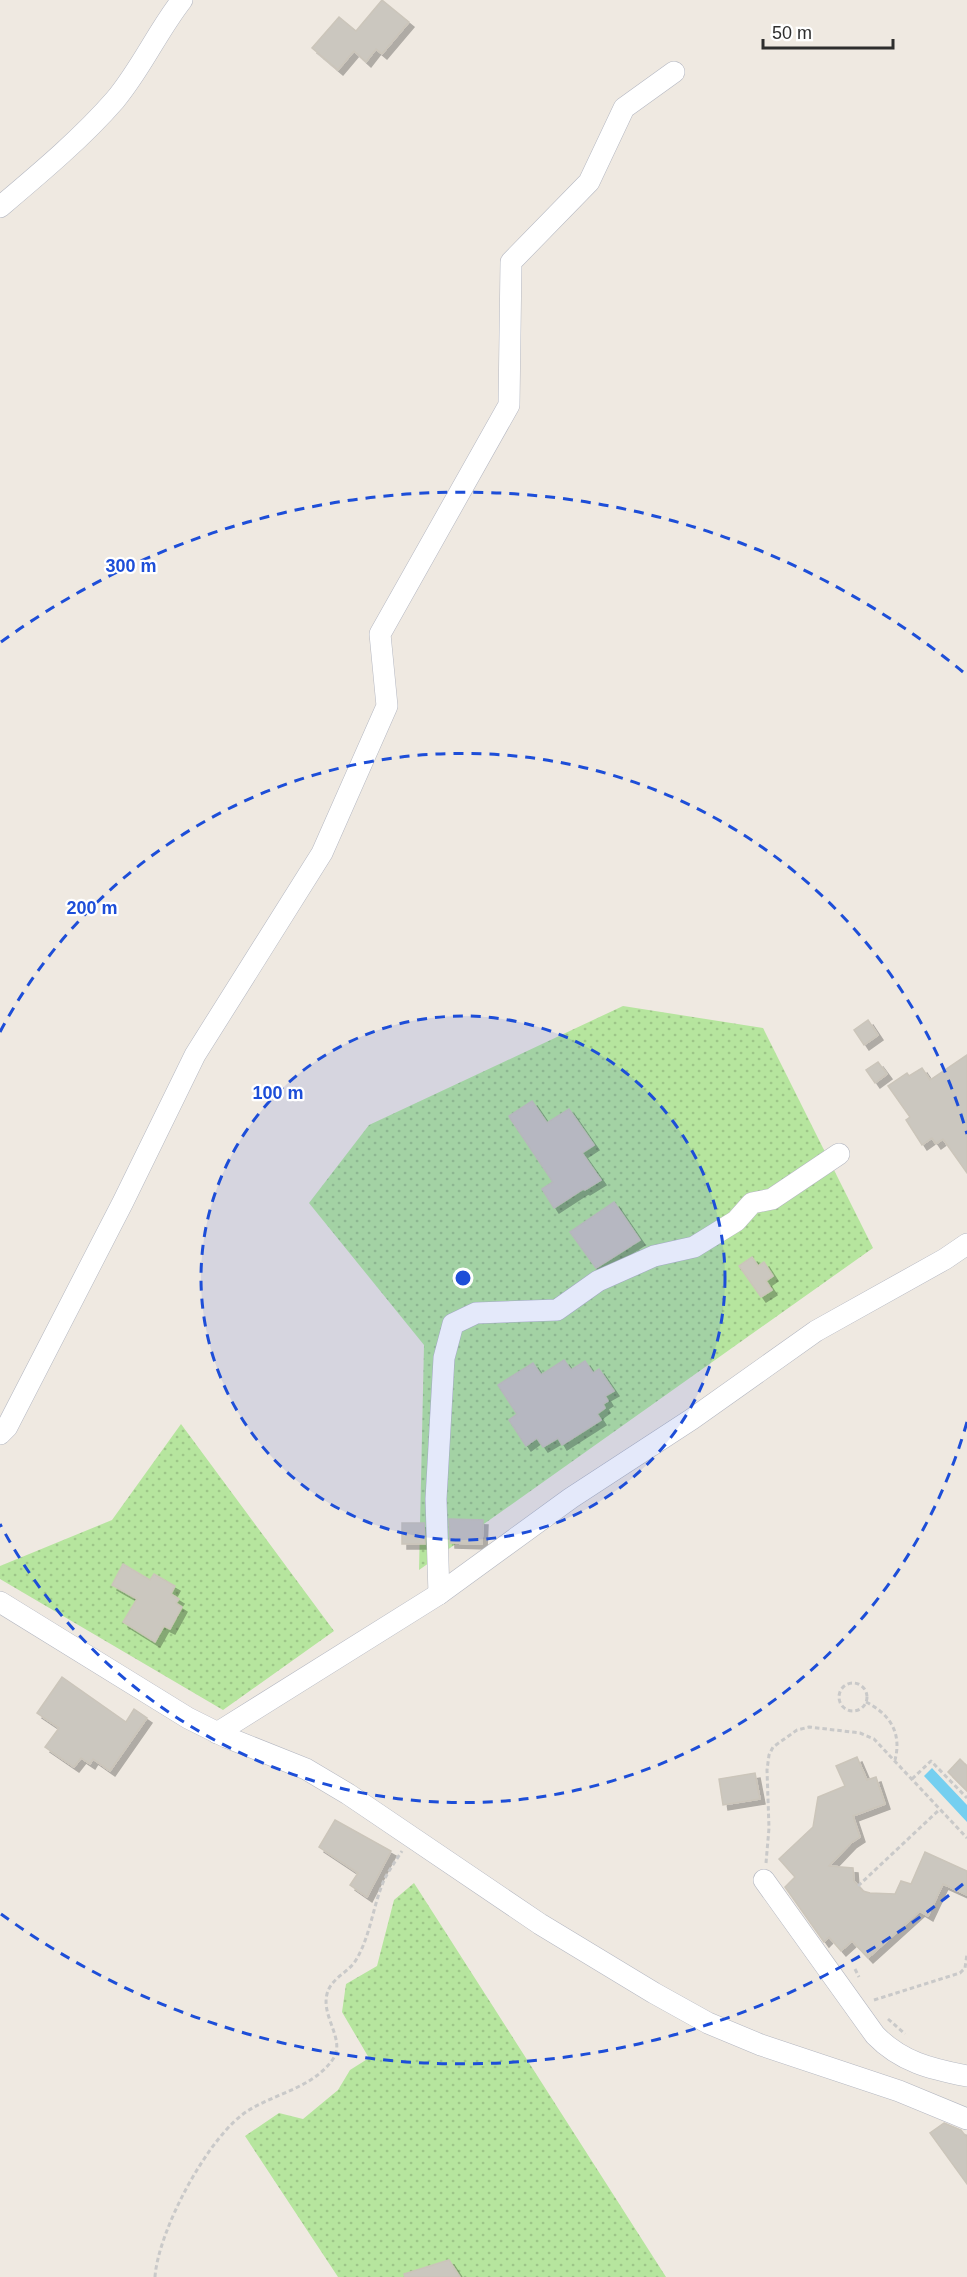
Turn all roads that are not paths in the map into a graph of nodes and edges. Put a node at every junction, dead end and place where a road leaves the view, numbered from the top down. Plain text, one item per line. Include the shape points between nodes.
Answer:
1 (182, 0) edge
2 (674, 72) dead end
3 (0, 207) edge
4 (839, 1154) dead end
5 (967, 1244) edge
6 (0, 1434) edge
7 (439, 1594) junction
8 (0, 1602) edge
9 (218, 1732) junction
10 (764, 1880) road end
11 (902, 2046) junction
12 (967, 2076) edge
13 (866, 2080) junction
14 (967, 2119) edge

1 - 3 street via 115,99 90,127
2 - 6 street via 624,108 589,182 512,262 509,405 380,634 387,706 322,853 195,1055 123,1203
4 - 7 street via 772,1200 752,1203 736,1221 694,1247 654,1256 598,1281 557,1310 476,1313 453,1324 444,1358 436,1499
5 - 7 street via 816,1331 571,1498
7 - 9 street
8 - 9 street via 178,1712
9 - 13 street via 306,1769 540,1924 708,2023
10 - 11 street via 875,2036
11 - 12 street via 930,2068
11 - 13 street
13 - 14 street

